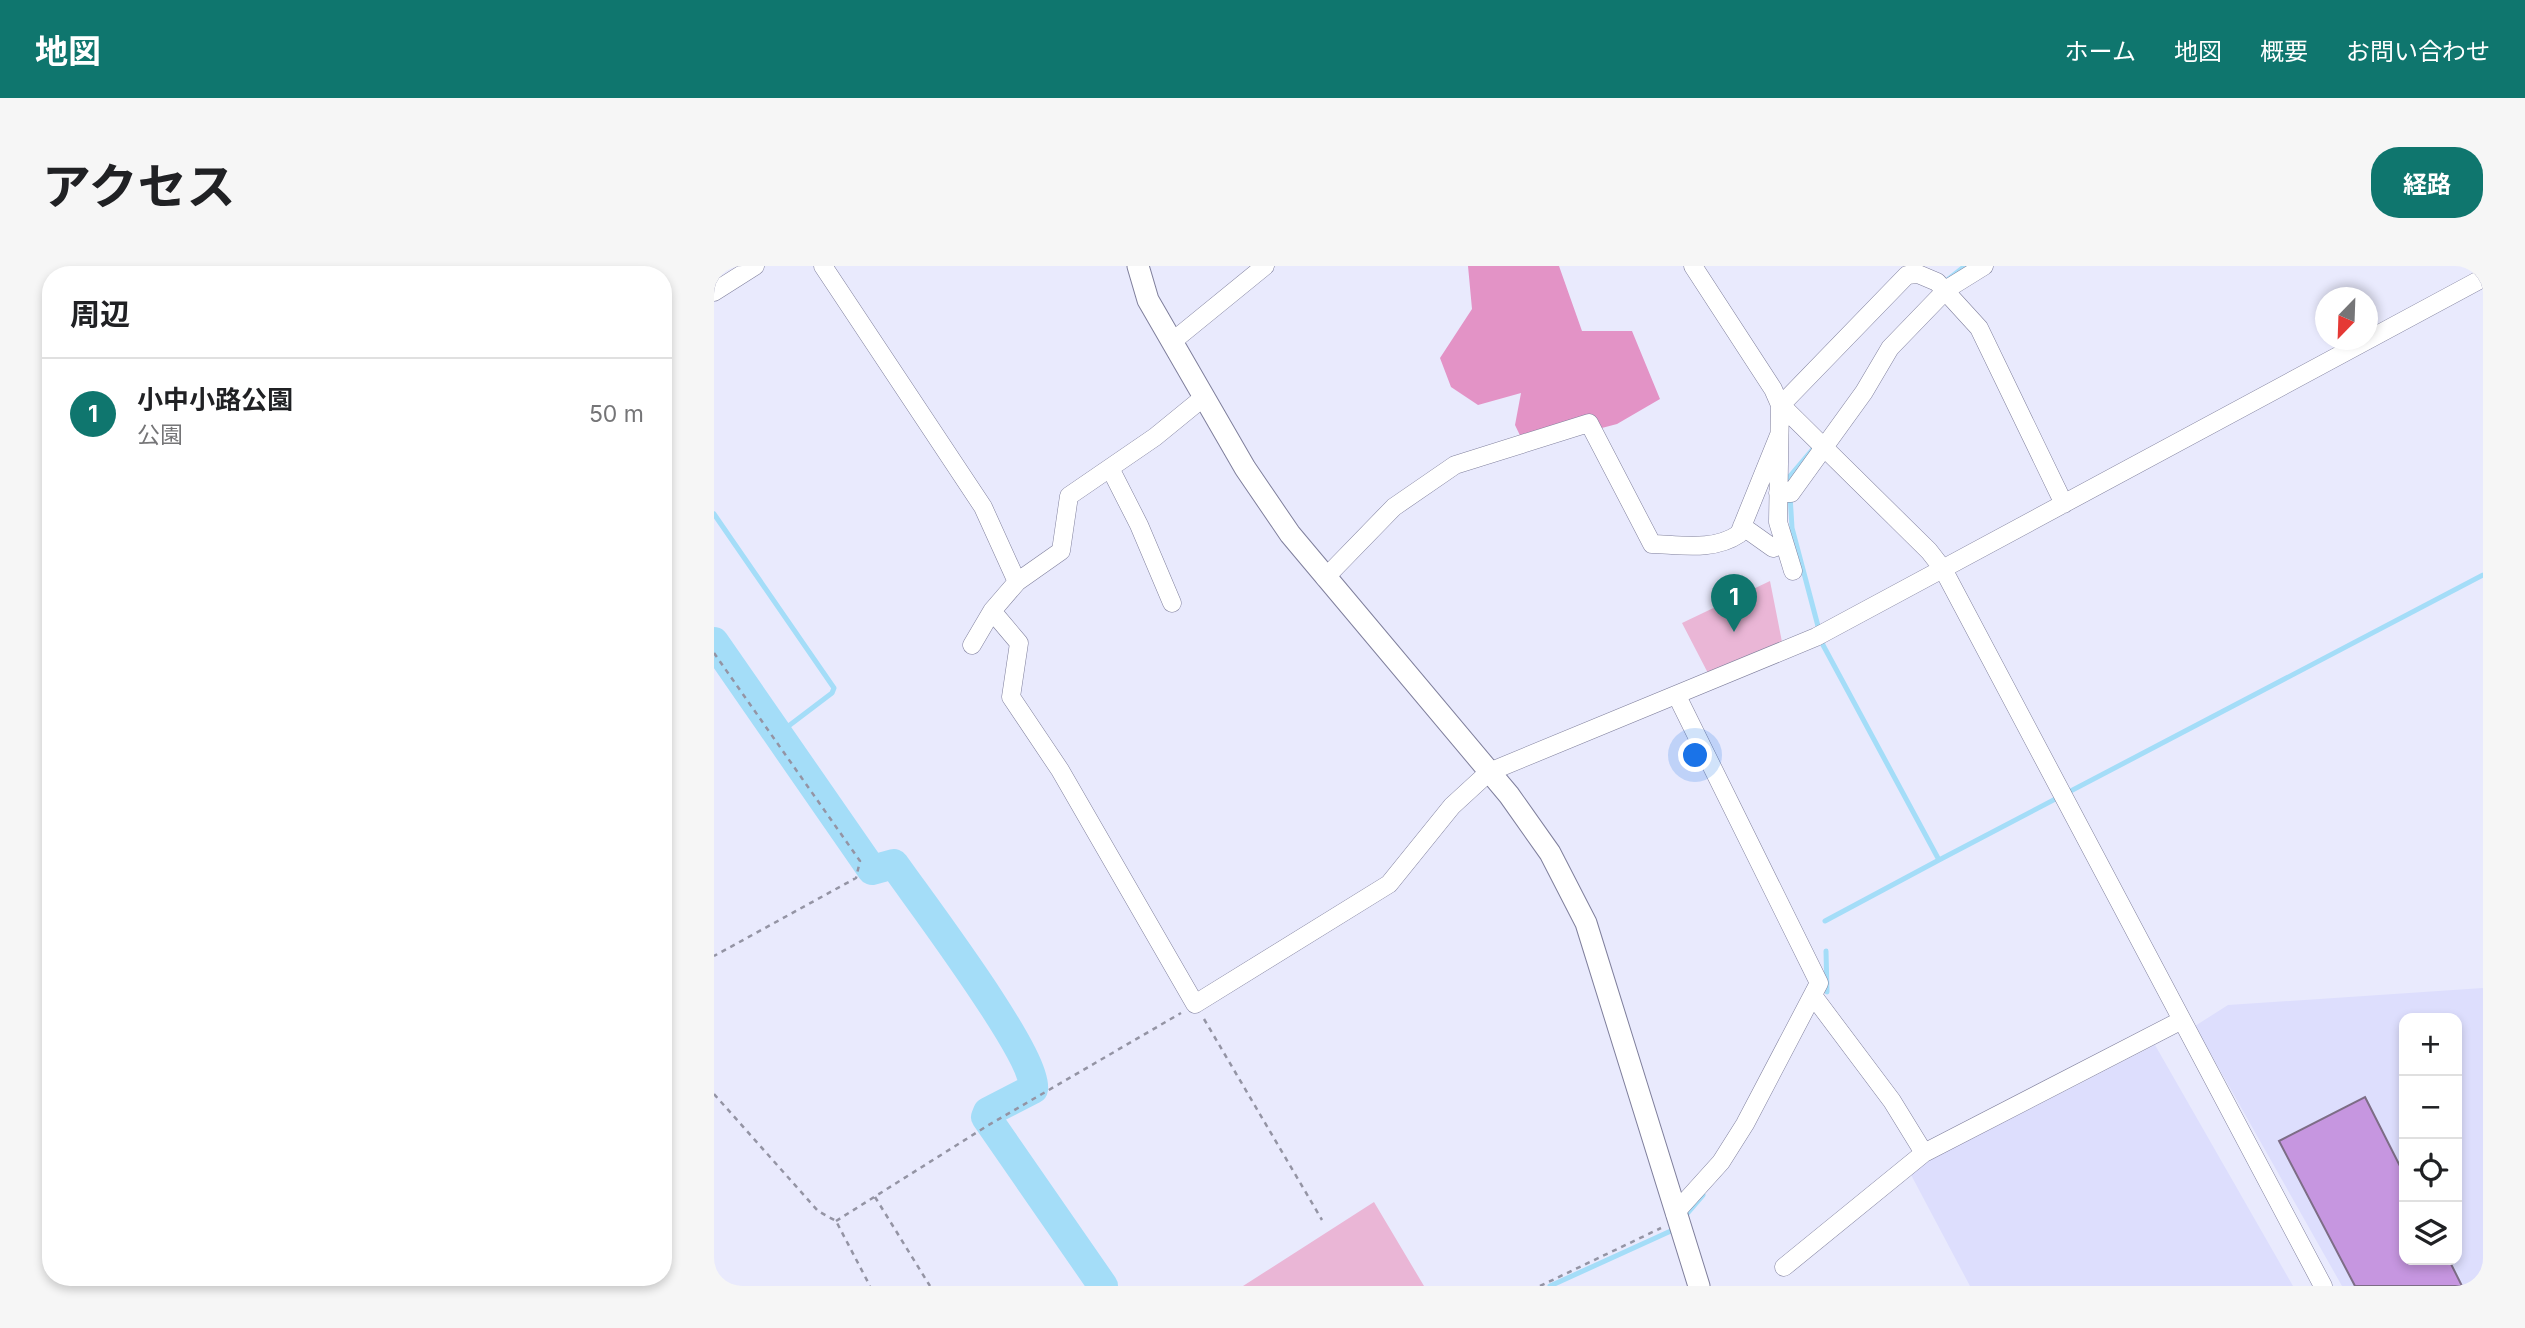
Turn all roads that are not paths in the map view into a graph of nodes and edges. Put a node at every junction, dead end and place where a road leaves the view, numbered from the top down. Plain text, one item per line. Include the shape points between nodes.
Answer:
1 (755, 266) edge
2 (823, 266) edge
3 (1138, 266) edge
4 (1265, 266) edge
5 (1693, 266) edge
6 (1984, 266) edge
7 (1905, 270) edge
8 (2483, 278) edge
9 (1947, 289) junction
10 (714, 292) edge
11 (1173, 341) junction
12 (1204, 397) junction
13 (1780, 435) junction
14 (1823, 447) junction
15 (1110, 468) junction
16 (1778, 493) junction
17 (2064, 504) junction
18 (1742, 526) junction
19 (1784, 544) junction
20 (1943, 569) junction
21 (1793, 571) dead end
22 (1325, 578) junction
23 (1017, 582) junction
24 (1172, 603) dead end
25 (992, 611) junction
26 (972, 645) dead end
27 (1677, 696) junction
28 (1489, 772) junction
29 (1814, 997) junction
30 (2180, 1021) junction
31 (1924, 1153) junction
32 (1675, 1213) junction
33 (1784, 1267) dead end
34 (1699, 1286) edge
35 (2323, 1286) edge

1 - 10 street
2 - 23 street via 983,507
3 - 11 street via 1148,300
4 - 11 street
5 - 13 street via 1773,389 1780,405
6 - 9 street
7 - 9 street
7 - 14 street via 1781,405
8 - 17 street
9 - 14 street via 1890,348
9 - 17 street via 1979,328
11 - 12 street
12 - 15 street
12 - 22 street via 1245,468
13 - 16 street
13 - 18 street
14 - 16 street via 1791,492
14 - 20 street
15 - 23 street via 1069,495 1061,551
15 - 24 street
16 - 19 street
17 - 20 street
18 - 19 street via 1773,548
18 - 22 street via 1740,534 1728,542 1713,545 1652,544 1589,423 1455,465 1394,507
19 - 21 street
20 - 27 street via 1816,637
20 - 30 street
22 - 28 street
23 - 25 street
25 - 26 street
25 - 28 street via 1019,643 1011,697 1060,770 1195,1004 1389,884 1452,806
27 - 28 street
27 - 29 street via 1812,967 1819,984
28 - 32 street via 1550,853 1586,923
29 - 31 street via 1892,1101
29 - 32 street via 1721,1162
30 - 31 street
30 - 35 street
31 - 33 street
32 - 34 street

